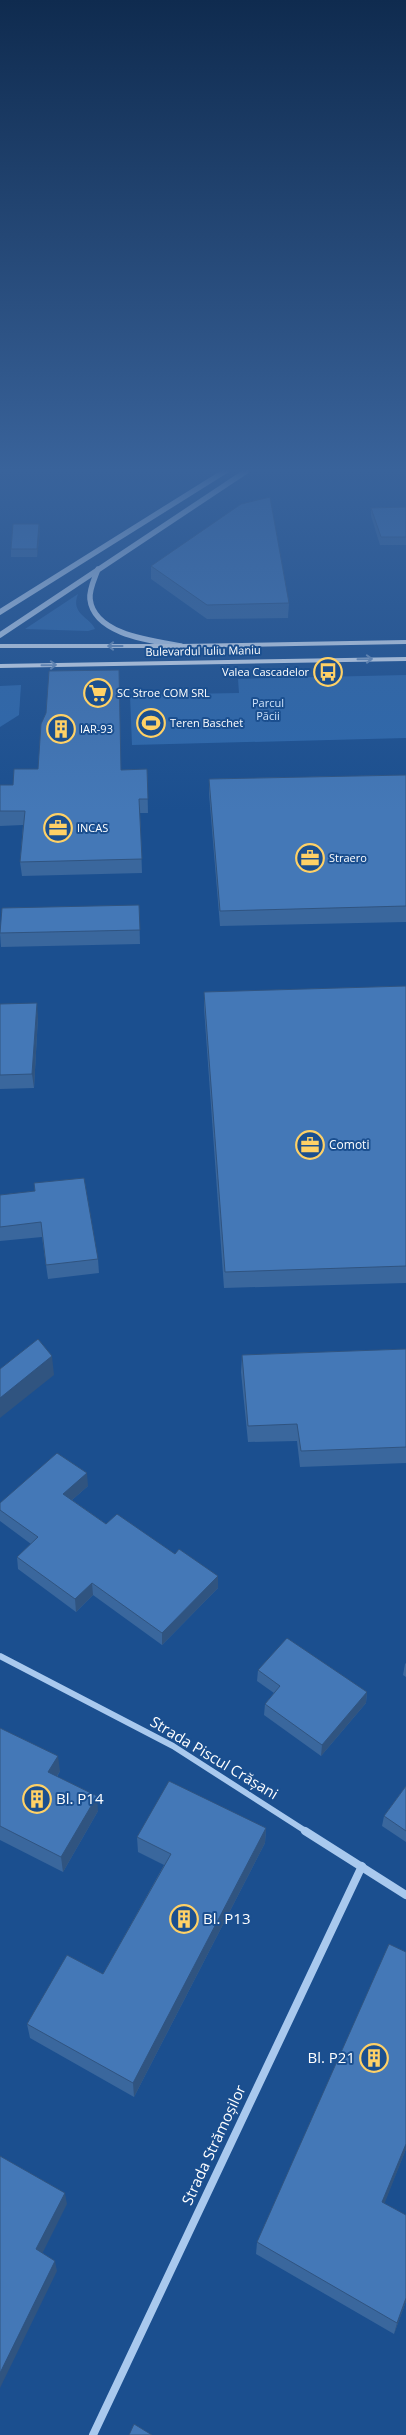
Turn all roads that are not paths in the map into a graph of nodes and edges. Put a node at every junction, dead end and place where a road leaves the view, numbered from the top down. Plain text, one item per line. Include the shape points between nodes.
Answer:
1 (45, 584) edge
2 (76, 584) edge
3 (94, 584) edge
4 (0, 612) edge
5 (0, 635) edge
6 (406, 642) edge
7 (0, 646) edge
8 (181, 646) junction
9 (406, 659) edge
10 (0, 666) edge
11 (0, 1656) edge
12 (362, 1866) junction
13 (406, 1895) edge
14 (92, 2435) edge

1 - 4 main road
2 - 5 main road
3 - 8 main road via 90,600 101,621 122,632
6 - 8 main road, Bulevardul Iuliu Maniu
8 -> 7 main road, Bulevardul Iuliu Maniu
10 -> 9 main road, Bulevardul Iuliu Maniu
11 - 12 street, Strada Piscul Crășani via 173,1746
12 - 13 street, Strada Piscul Crășani
12 - 14 street, Strada Strămoșilor

